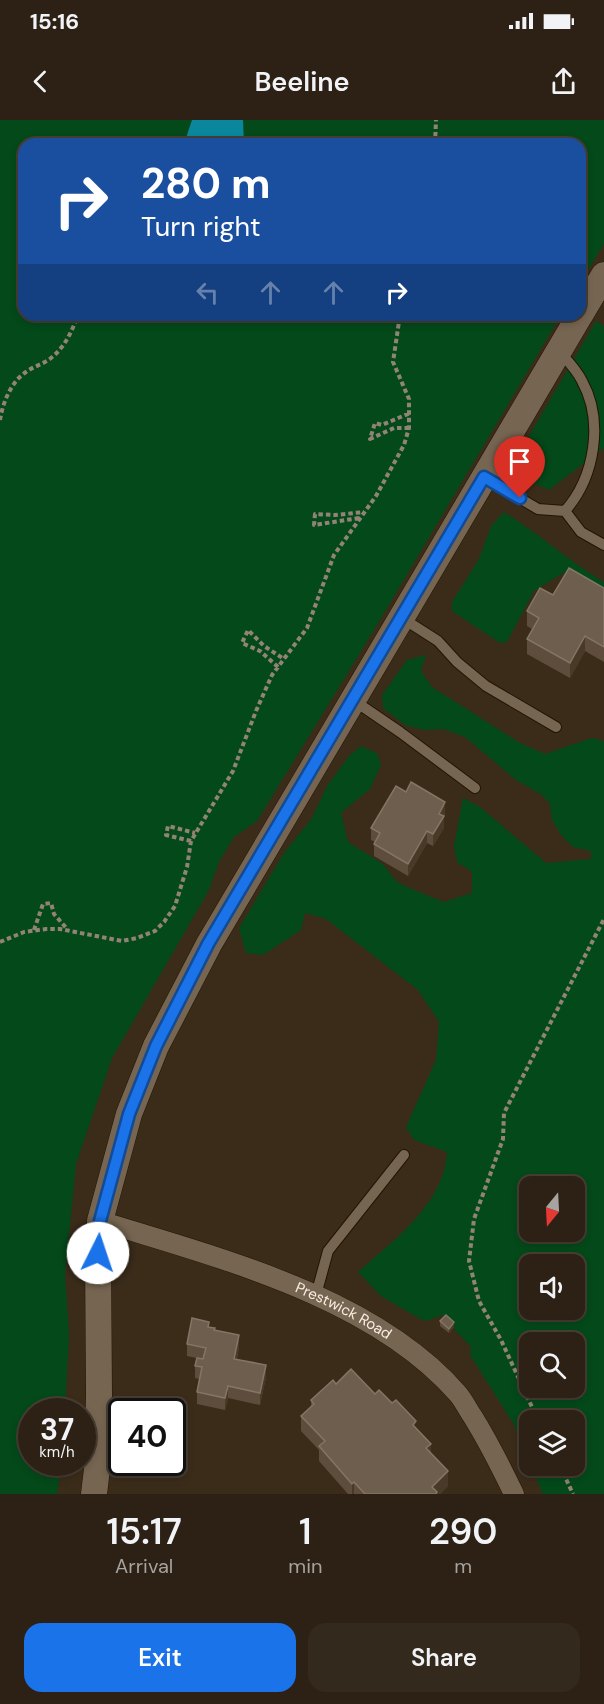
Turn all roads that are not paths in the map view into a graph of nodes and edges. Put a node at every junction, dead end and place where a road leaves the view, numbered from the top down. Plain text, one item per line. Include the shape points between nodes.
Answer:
1 (600, 289) edge
2 (586, 307) edge
3 (576, 321) edge
4 (559, 351) junction
5 (484, 477) junction
6 (565, 511) junction
7 (604, 545) edge
8 (401, 618) junction
9 (353, 700) junction
10 (556, 727) dead end
11 (475, 789) dead end
12 (404, 1155) dead end
13 (100, 1221) junction
14 (316, 1295) junction
15 (94, 1494) edge
16 (514, 1494) edge

1 - 2 street
3 - 4 street
4 - 5 street
4 - 6 lane via 582,380 595,428 590,466 577,498
5 - 6 lane via 538,509
5 - 8 street
6 - 7 lane via 581,532
8 - 9 street
8 - 10 lane via 438,641 486,686
9 - 11 lane
9 - 13 street via 208,944 156,1046 129,1114
12 - 14 lane via 328,1251
13 - 14 street, Prestwick Road
13 - 15 street via 99,1405
14 - 16 street, Prestwick Road via 413,1351 459,1395 495,1452

